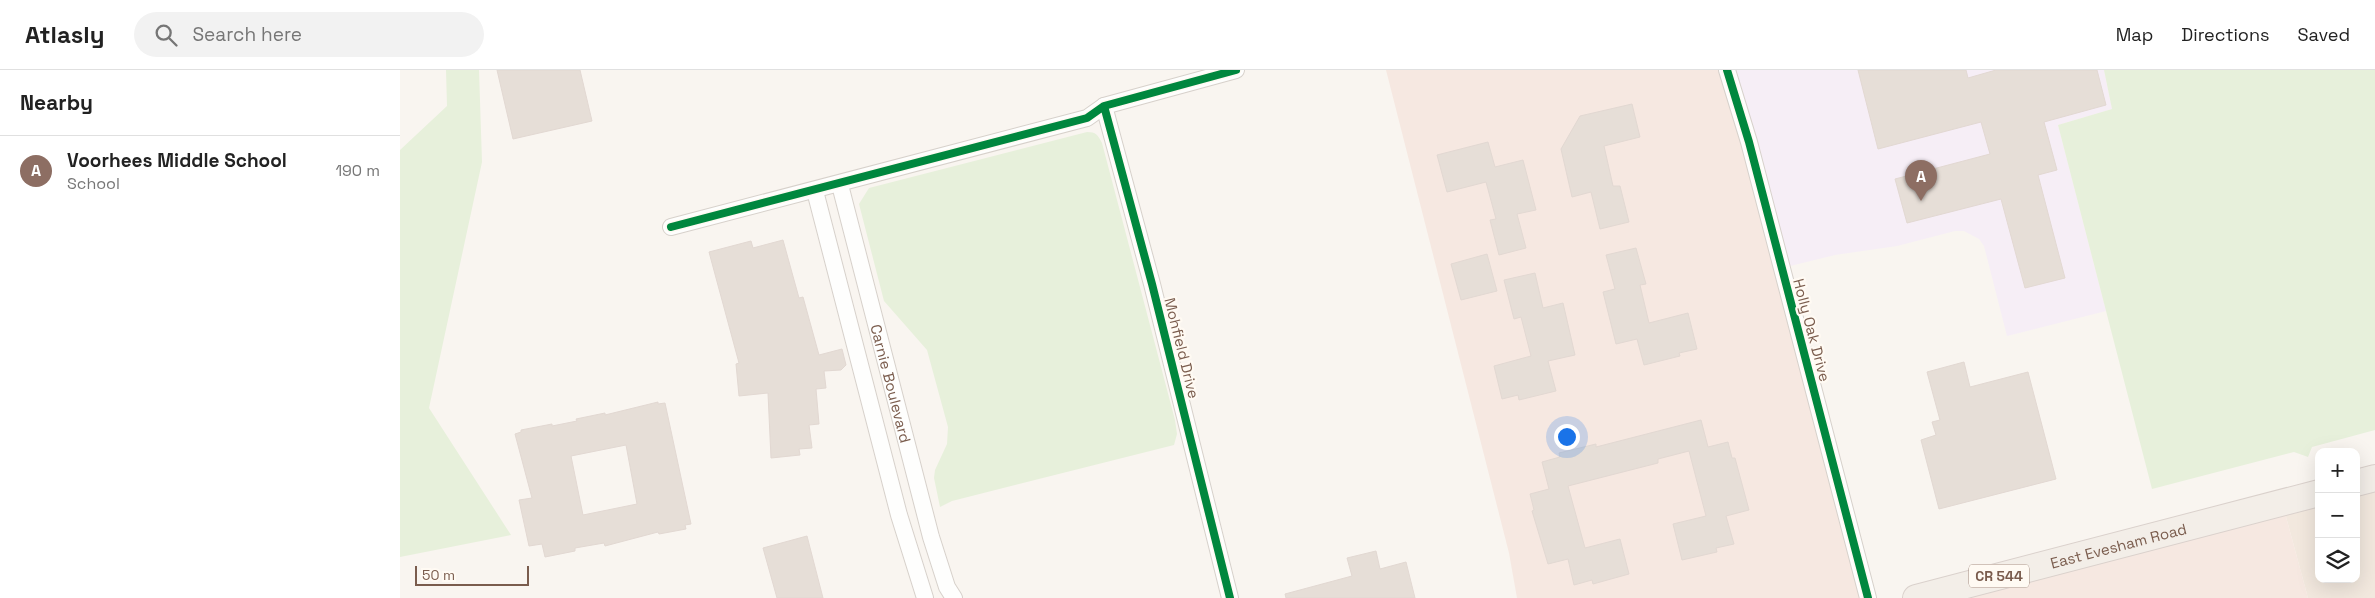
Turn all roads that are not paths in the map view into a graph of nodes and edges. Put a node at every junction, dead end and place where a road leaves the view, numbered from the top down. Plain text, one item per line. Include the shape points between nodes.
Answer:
1 (1236, 70) edge
2 (1727, 70) edge
3 (1104, 106) junction
4 (840, 185) junction
5 (815, 191) junction
6 (671, 227) dead end
7 (871, 312) junction
8 (848, 319) junction
9 (910, 454) junction
10 (884, 460) junction
11 (2375, 478) edge
12 (2360, 482) edge
13 (2315, 494) edge
14 (925, 598) edge
15 (954, 598) edge
16 (1230, 598) edge
17 (1868, 598) edge
18 (1916, 598) edge

1 - 3 street
2 - 17 street, Holly Oak Drive via 1749,142
3 - 4 street via 1087,118
3 - 16 street, Mohfield Drive
4 - 5 street
4 - 7 street, Carnie Boulevard
5 - 6 street
5 - 8 street, Carnie Boulevard
7 - 8 street, Carnie Boulevard
7 - 9 street, Carnie Boulevard
8 - 10 street, Carnie Boulevard
9 - 10 street, Carnie Boulevard
9 - 15 street, Carnie Boulevard via 931,537 947,587
10 - 14 street, Carnie Boulevard
11 - 12 main road
13 - 18 main road, East Evesham Road / CR 544

